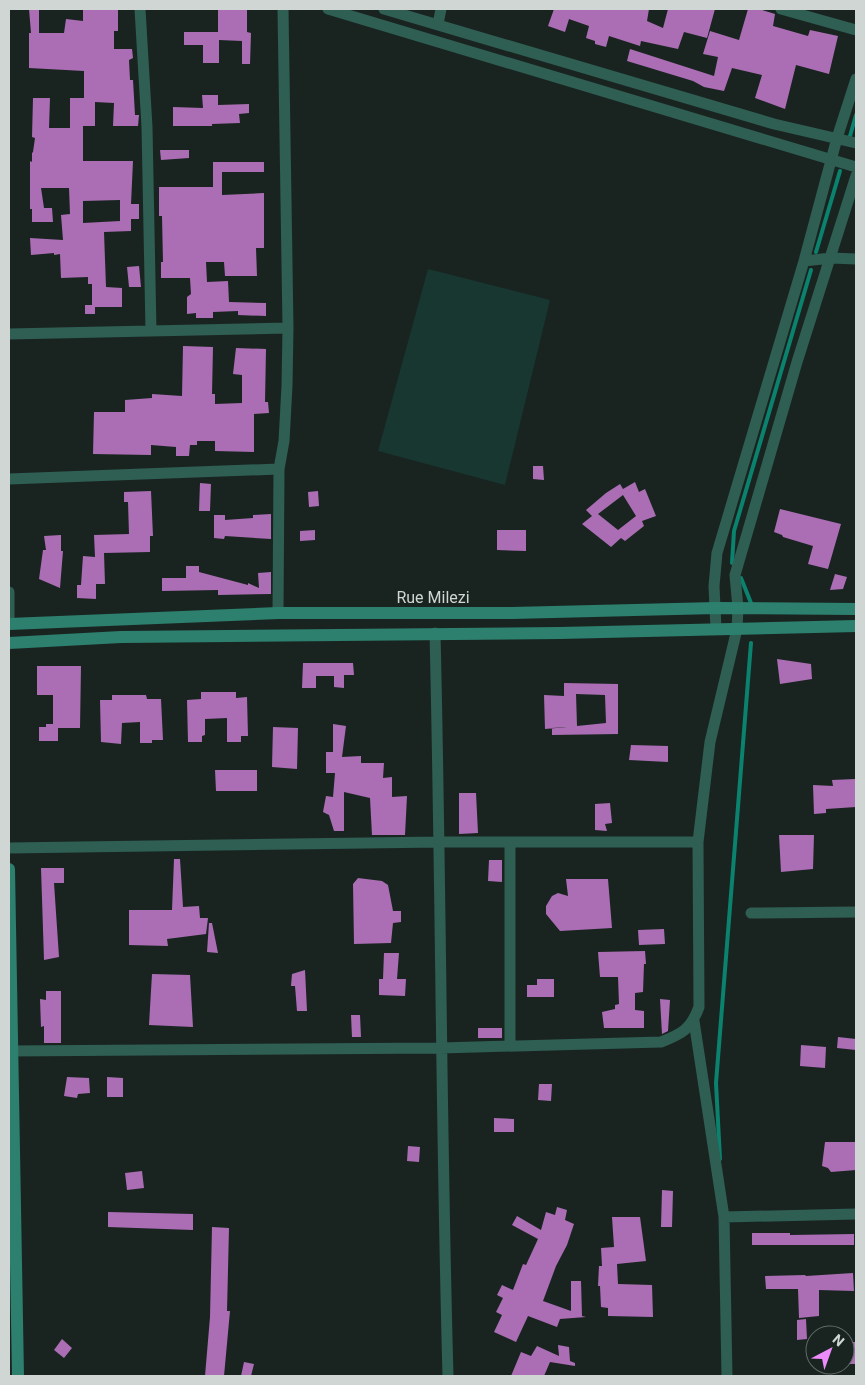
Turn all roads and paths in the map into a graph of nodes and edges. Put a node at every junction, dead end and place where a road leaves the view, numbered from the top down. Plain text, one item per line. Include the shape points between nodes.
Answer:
1 (140, 9) edge
2 (283, 9) edge
3 (328, 9) edge
4 (384, 9) edge
5 (441, 9) edge
6 (781, 9) edge
7 (438, 24) junction
8 (856, 30) edge
9 (856, 79) edge
10 (837, 138) junction
11 (856, 143) edge
12 (831, 160) junction
13 (856, 167) edge
14 (856, 176) edge
15 (831, 258) junction
16 (856, 258) edge
17 (804, 260) junction
18 (288, 328) junction
19 (151, 330) junction
20 (9, 334) edge
21 (279, 469) junction
22 (9, 479) edge
23 (9, 592) edge
24 (716, 608) junction
25 (738, 608) junction
26 (856, 609) edge
27 (278, 613) junction
28 (9, 624) edge
29 (856, 626) edge
30 (716, 629) junction
31 (737, 629) junction
32 (435, 633) junction
33 (9, 643) edge
34 (9, 650) edge
35 (440, 842) junction
36 (698, 842) junction
37 (510, 843) junction
38 (9, 848) edge
39 (9, 869) edge
40 (856, 912) edge
41 (751, 913) dead end
42 (694, 1021) junction
43 (510, 1046) junction
44 (441, 1048) junction
45 (10, 1051) edge
46 (856, 1214) edge
47 (724, 1217) junction
48 (18, 1376) edge
49 (448, 1376) edge
50 (727, 1376) edge

1 - 19 street via 147,127
2 - 18 street
3 - 12 street
4 - 7 street
5 - 7 street
6 - 8 street
7 - 10 street via 774,124
9 - 10 street
10 - 11 street
10 - 12 street
12 - 13 street
12 - 17 street
14 - 15 street
15 - 16 street
15 - 17 street
15 - 25 street via 796,362 740,554 735,575
17 - 24 street via 717,553
18 - 19 street
18 - 21 street via 284,432
19 - 20 street
21 - 22 street
21 - 27 street
23 - 28 street
24 - 25 street, Rue Milezi
24 - 27 street, Rue Milezi via 512,613
24 - 30 street
25 - 26 street, Rue Milezi
25 - 31 street
27 - 28 street, Rue Milezi
28 - 33 street
29 - 31 street
30 - 31 street
30 - 32 street
31 - 36 street via 710,742
32 - 33 street via 121,637
32 - 35 street
33 - 34 street
35 - 37 street
35 - 38 street
35 - 44 street
36 - 37 street
36 - 42 street via 699,1007
37 - 43 street
39 - 45 street
40 - 41 street
42 - 43 street via 681,1034 661,1042
42 - 47 street
43 - 44 street
44 - 45 street
44 - 49 street
45 - 48 street
46 - 47 street
47 - 50 street

